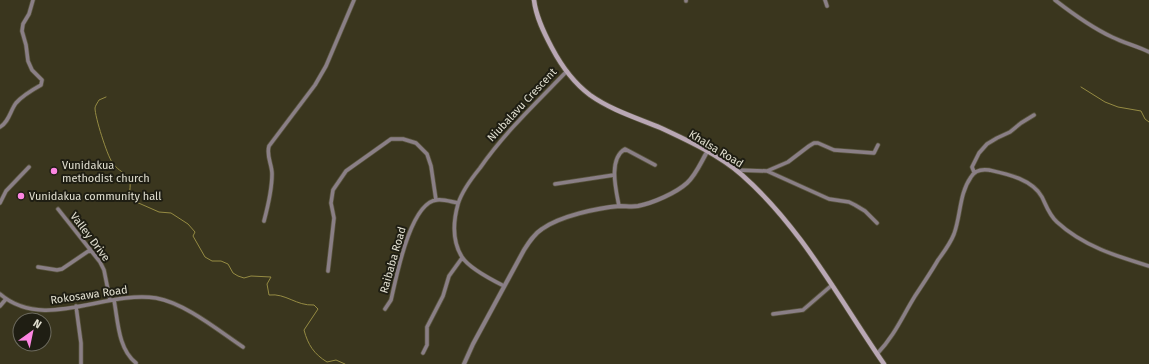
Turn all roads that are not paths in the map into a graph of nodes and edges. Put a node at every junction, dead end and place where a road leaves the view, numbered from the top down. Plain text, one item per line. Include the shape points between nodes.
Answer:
1 (33, 0) edge
2 (354, 0) edge
3 (534, 0) edge
4 (825, 0) edge
5 (1055, 0) edge
6 (827, 6) dead end
7 (1149, 52) edge
8 (567, 71) junction
9 (1034, 116) dead end
10 (0, 127) edge
11 (878, 145) dead end
12 (707, 152) junction
13 (655, 165) dead end
14 (29, 167) dead end
15 (735, 170) junction
16 (767, 171) junction
17 (974, 172) junction
18 (614, 175) junction
19 (555, 184) dead end
20 (436, 200) junction
21 (0, 203) edge
22 (458, 203) junction
23 (619, 206) junction
24 (58, 209) dead end
25 (264, 221) dead end
26 (877, 224) dead end
27 (90, 250) junction
28 (462, 258) junction
29 (1149, 266) edge
30 (38, 267) dead end
31 (328, 271) dead end
32 (832, 285) junction
33 (504, 286) junction
34 (0, 294) edge
35 (6, 299) junction
36 (112, 300) junction
37 (0, 306) edge
38 (76, 306) junction
39 (385, 309) dead end
40 (773, 314) dead end
41 (244, 347) dead end
42 (423, 353) dead end
43 (877, 354) junction
44 (136, 363) dead end
45 (81, 364) edge
46 (464, 364) edge
47 (884, 364) edge

1 - 10 street via 22,31 28,61 42,82 18,101
2 - 25 street via 326,66 315,85 269,146 272,173 270,201
3 - 8 main road, Khalsa Road via 535,10 546,36
4 - 6 street
5 - 7 street via 1098,30
8 - 12 main road, Khalsa Road via 589,94 608,106 661,128
8 - 22 street, Niubalavu Crescent via 508,131 469,182
9 - 17 street via 1013,131 984,146 972,167
11 - 16 street via 872,153 834,150 818,143 811,144 788,162
12 - 15 main road, Khalsa Road
12 - 23 street via 688,182 667,196 639,206
13 - 18 street via 625,149 615,165
14 - 21 street via 6,190
15 - 16 street
15 - 32 main road, Khalsa Road via 795,231
16 - 26 street via 830,200 849,202 865,211
17 - 29 street via 988,170 1028,183 1041,195 1048,212 1072,234 1108,253
17 - 43 street via 960,201 956,228 950,242 891,338
18 - 19 street
18 - 23 street
20 - 22 street
20 - 31 street via 427,154 416,143 391,139 346,171 334,190 331,203 334,218
20 - 39 street, Raibaba Road via 426,205 407,236 391,300
22 - 28 street, Niubalavu Crescent via 454,238
23 - 33 street via 578,214 542,229 532,238
24 - 27 street, Valley Drive
27 - 30 street via 62,269
27 - 36 street, Valley Drive via 104,270
28 - 33 street, Niubalavu Crescent via 479,272
28 - 42 street via 449,276 443,296 427,327 427,345
32 - 40 street via 803,310
32 - 43 main road, Khalsa Road
33 - 46 street
34 - 35 street, Rokosawa Road
35 - 37 street
35 - 38 street, Rokosawa Road via 35,310
36 - 38 street, Rokosawa Road
36 - 41 street, Rokosawa Road via 142,297 157,298 174,304 187,309
36 - 44 street, Valley Drive via 122,342 130,358
38 - 45 street
43 - 47 main road, Khalsa Road

